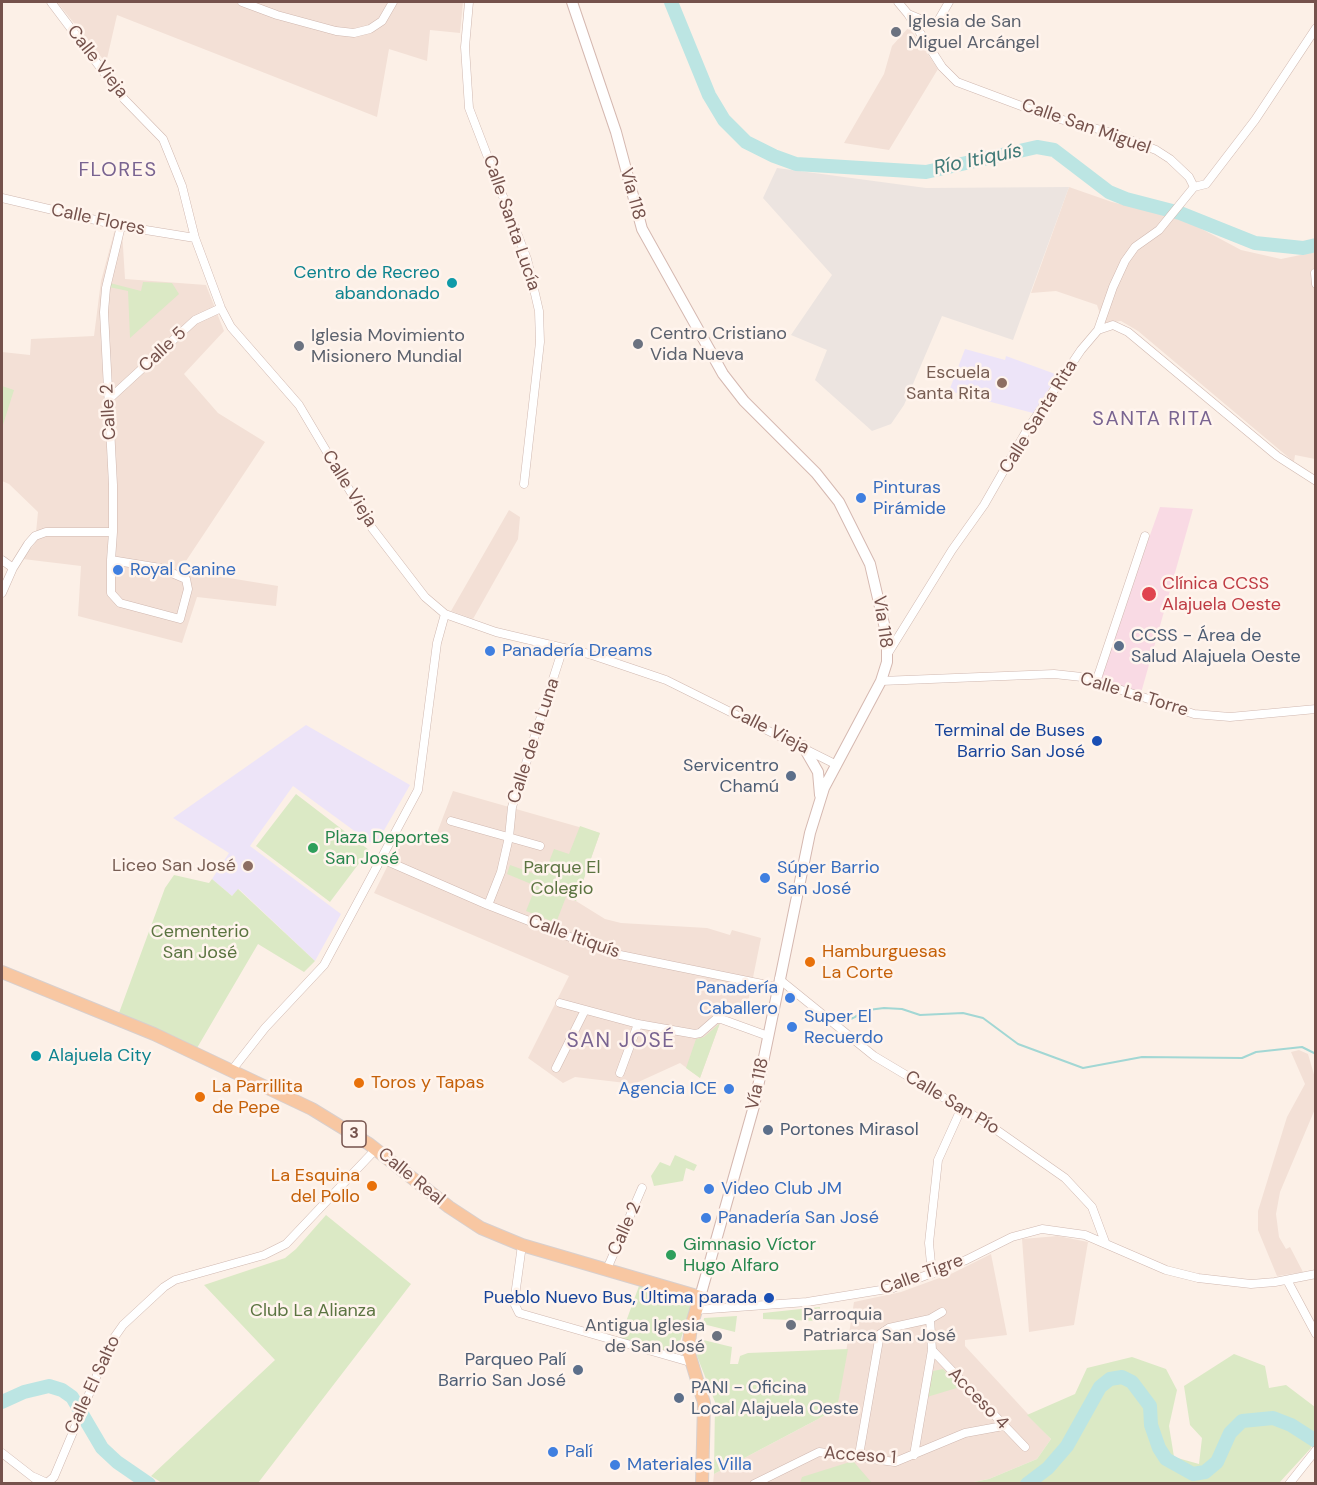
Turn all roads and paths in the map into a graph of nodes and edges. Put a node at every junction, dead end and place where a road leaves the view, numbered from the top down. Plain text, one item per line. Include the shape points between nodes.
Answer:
1 (51, 2) edge
2 (242, 2) edge
3 (393, 2) edge
4 (469, 2) edge
5 (572, 2) edge
6 (897, 2) edge
7 (949, 2) edge
8 (908, 14) junction
9 (1316, 28) edge
10 (1194, 187) junction
11 (2, 198) edge
12 (121, 226) junction
13 (195, 238) junction
14 (1315, 273) edge
15 (1316, 284) edge
16 (221, 308) junction
17 (1098, 330) junction
18 (109, 399) junction
19 (1316, 481) edge
20 (524, 484) dead end
21 (113, 532) junction
22 (1145, 536) dead end
23 (2, 560) edge
24 (111, 560) junction
25 (13, 568) junction
26 (2, 593) edge
27 (445, 614) junction
28 (563, 648) junction
29 (887, 655) junction
30 (881, 681) junction
31 (1096, 682) junction
32 (1316, 709) edge
33 (803, 746) junction
34 (837, 765) junction
35 (820, 799) junction
36 (451, 821) dead end
37 (509, 837) junction
38 (540, 846) dead end
39 (380, 858) junction
40 (489, 905) junction
41 (2, 972) edge
42 (778, 983) junction
43 (560, 1003) dead end
44 (585, 1010) junction
45 (638, 1024) junction
46 (768, 1036) junction
47 (556, 1068) dead end
48 (232, 1070) junction
49 (620, 1073) dead end
50 (962, 1107) junction
51 (376, 1149) junction
52 (642, 1188) dead end
53 (1105, 1242) junction
54 (522, 1245) junction
55 (607, 1269) junction
56 (932, 1274) junction
57 (1316, 1274) edge
58 (1287, 1280) junction
59 (700, 1297) junction
60 (696, 1310) junction
61 (942, 1312) dead end
62 (930, 1319) junction
63 (1316, 1334) edge
64 (932, 1350) junction
65 (690, 1362) junction
66 (1003, 1426) junction
67 (1024, 1447) dead end
68 (1315, 1450) edge
69 (2, 1453) edge
70 (859, 1455) junction
71 (914, 1455) junction
72 (55, 1474) junction
73 (34, 1477) junction
74 (42, 1484) edge
75 (55, 1484) edge
76 (702, 1484) edge
77 (754, 1484) edge
78 (1289, 1484) edge

1 - 13 street, Calle Vieja via 124,99 163,139 182,186
2 - 3 street via 277,15 354,33 382,21
4 - 20 street, Calle Santa Lucía via 465,46 469,108 526,260 538,311 540,342
5 - 29 main road, Vía 118 via 616,132 642,229 723,374 744,401 816,474 848,517 877,586 885,620
6 - 8 street, Calle San Miguel
7 - 8 street via 932,24
8 - 10 street, Calle San Miguel via 942,67 957,82 1156,150 1189,177
9 - 10 street via 1220,166 1206,184
10 - 17 street, Calle Santa Rita via 1167,222 1135,247 1125,261
11 - 12 street, Calle Flores
12 - 13 street, Calle Flores
12 - 18 street, Calle 2 via 106,288
13 - 16 street, Calle Vieja
14 - 15 street
16 - 18 street, Calle 5 via 195,320
16 - 27 street, Calle Vieja via 241,340 298,405 381,541 414,585
17 - 19 street via 1113,325 1128,332 1269,451
17 - 29 street, Calle Santa Rita via 1027,430 984,505
18 - 21 street, Calle 2
21 - 24 street, Calle 2
21 - 25 street via 46,532 35,536
22 - 31 street
23 - 25 street
24 - 24 street, Calle 2 via 160,568 186,579 188,589 180,619 114,599
25 - 26 street
27 - 28 street, Calle Vieja via 495,632
27 - 39 street via 437,643 418,790
28 - 33 street, Calle Vieja via 666,680
28 - 37 street, Calle de la Luna via 512,807
29 - 30 main road, Vía 118
30 - 31 street, Calle La Torre via 1054,674
30 - 34 main road, Vía 118
31 - 32 street, Calle La Torre via 1194,714 1230,717
33 - 34 street, Calle Vieja
33 - 35 main road via 818,772
34 - 35 main road, Vía 118
35 - 42 main road, Vía 118 via 801,866
36 - 37 street
37 - 38 street
37 - 40 street, Calle de la Luna
39 - 40 street, Calle Itiquís
39 - 48 street via 324,964
40 - 42 street, Calle Itiquís via 620,955
41 - 48 main road, Calle Real / 3
42 - 46 main road, Vía 118
42 - 50 street, Calle San Pío via 874,1056
43 - 44 street
44 - 45 street
44 - 47 street
45 - 46 street via 695,1034 721,1019
45 - 49 street
46 - 59 main road, Vía 118 via 738,1169
48 - 51 main road, Calle Real / 3 via 312,1109
50 - 53 street, Calle San Pío via 1076,1187 1092,1208
50 - 56 street via 938,1160 929,1243
51 - 54 main road, Calle Real / 3 via 448,1207 481,1228
51 - 72 street, Calle El Salto via 285,1245 264,1255 175,1280 120,1329
52 - 55 street, Calle 2
53 - 56 street, Calle Tigre via 1072,1232 1027,1231
53 - 58 street, Calle Tigre via 1166,1270 1198,1278 1251,1284
54 - 55 main road, Calle Real / 3
54 - 65 street via 514,1303 522,1315
55 - 59 main road, Calle Real / 3
56 - 60 street, Calle Tigre via 874,1293
57 - 58 street, Calle Tigre
58 - 63 street
59 - 60 main road
60 - 65 main road via 689,1340
61 - 62 street
62 - 64 street
62 - 70 street via 889,1328 880,1334
64 - 66 street, Acceso 4
64 - 71 street
65 - 76 main road via 704,1403
66 - 67 street, Acceso 4
66 - 71 street, Acceso 1 via 965,1433
68 - 78 street
69 - 73 street
70 - 71 street, Acceso 1 via 895,1462
70 - 77 street, Acceso 1 via 819,1452
72 - 73 street via 47,1482
72 - 75 street, Calle El Salto
73 - 74 street

